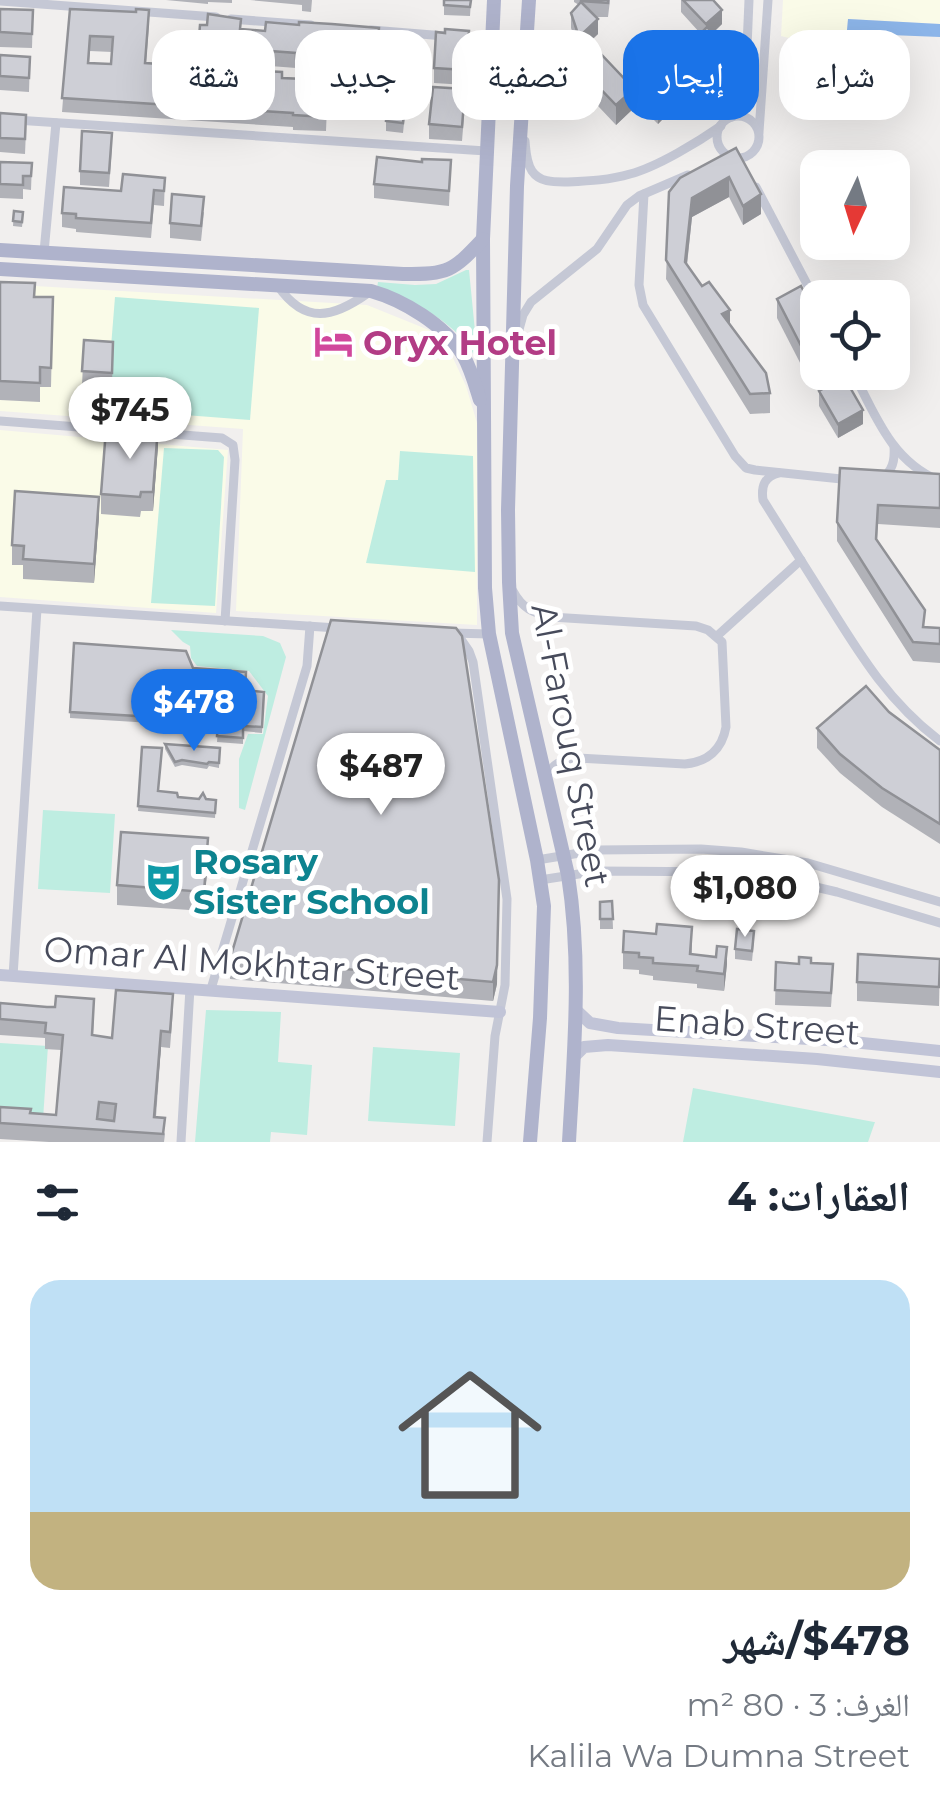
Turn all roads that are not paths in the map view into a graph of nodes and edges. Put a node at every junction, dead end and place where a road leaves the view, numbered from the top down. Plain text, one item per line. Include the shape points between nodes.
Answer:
1 (0, 0) edge
2 (494, 0) edge
3 (530, 0) edge
4 (749, 0) edge
5 (768, 0) edge
6 (56, 2) edge
7 (314, 25) edge
8 (354, 28) edge
9 (493, 30) edge
10 (528, 30) edge
11 (747, 30) edge
12 (452, 36) edge
13 (0, 119) edge
14 (488, 120) edge
15 (521, 120) edge
16 (523, 120) edge
17 (728, 120) edge
18 (749, 120) edge
19 (56, 123) junction
20 (720, 126) junction
21 (759, 132) junction
22 (486, 152) junction
23 (720, 160) edge
24 (742, 161) junction
25 (705, 167) edge
26 (754, 184) edge
27 (644, 194) junction
28 (483, 239) junction
29 (0, 250) edge
30 (44, 252) junction
31 (148, 258) junction
32 (0, 269) edge
33 (148, 278) junction
34 (805, 280) edge
35 (278, 286) junction
36 (371, 291) junction
37 (512, 360) junction
38 (863, 390) edge
39 (485, 415) junction
40 (0, 421) edge
41 (894, 446) junction
42 (781, 473) junction
43 (940, 481) edge
44 (801, 560) junction
45 (509, 582) junction
46 (0, 606) edge
47 (36, 609) junction
48 (225, 621) junction
49 (310, 626) junction
50 (348, 628) edge
51 (444, 633) edge
52 (456, 633) junction
53 (489, 634) junction
54 (717, 636) junction
55 (940, 741) edge
56 (544, 780) junction
57 (562, 854) junction
58 (537, 860) junction
59 (568, 875) junction
60 (540, 880) junction
61 (940, 902) edge
62 (940, 923) edge
63 (7, 975) edge
64 (190, 988) junction
65 (211, 989) junction
66 (576, 1010) junction
67 (500, 1012) junction
68 (940, 1050) edge
69 (574, 1056) junction
70 (940, 1072) edge
71 (181, 1142) edge
72 (487, 1142) edge
73 (530, 1142) edge
74 (569, 1142) edge

1 - 6 street
2 - 9 main road, Al-Farouq Street
3 - 10 main road, Al-Farouq Street
4 - 11 street
5 - 21 street
6 - 7 street
8 - 12 street
13 - 19 street
14 - 22 main road, Al-Farouq Street
15 - 37 main road, Al-Farouq Street
16 - 20 street via 531,170 553,182 632,174
17 - 20 street
18 - 21 street
19 - 22 street
19 - 30 street
20 - 24 street via 720,147
21 - 24 street via 758,145
22 - 28 main road, Al-Farouq Street
23 - 24 street
25 - 27 street
26 - 34 street
27 - 37 street via 597,249 531,302
27 - 42 street via 639,286 648,315 740,462
28 - 31 main road via 457,266 436,274
28 - 39 main road, Al-Farouq Street
29 - 30 main road
30 - 31 main road
31 - 33 main road
32 - 33 main road
33 - 35 main road
35 - 36 main road
35 - 36 street via 314,314 344,309
36 - 39 main road via 401,303 456,344
37 - 45 main road, Al-Farouq Street
38 - 41 street
39 - 53 main road, Al-Farouq Street
40 - 48 street via 222,438 233,445
41 - 42 street via 887,474 870,482
41 - 43 street via 914,468
42 - 44 street via 764,484 763,500
44 - 54 street
44 - 55 street via 886,692
45 - 54 street via 524,608 536,614 696,626
45 - 56 main road, Al-Farouq Street via 512,632
46 - 47 street
47 - 48 street
47 - 63 street
48 - 49 street
49 - 50 street
49 - 65 street via 307,666
51 - 52 street
52 - 53 street
52 - 67 street via 472,662 506,878 508,959
53 - 58 main road, Al-Farouq Street
54 - 56 street via 724,654 726,727 715,752 685,764 562,760
56 - 57 main road, Al-Farouq Street
57 - 58 street
57 - 59 main road, Al-Farouq Street
57 - 61 street via 701,850 776,856
58 - 60 main road, Al-Farouq Street
59 - 60 street
59 - 62 street via 740,872
59 - 66 main road, Al-Farouq Street
60 - 73 main road, Al-Farouq Street via 544,933
63 - 64 street, Omar Al Mokhtar Street
64 - 65 street, Omar Al Mokhtar Street
64 - 71 street
65 - 67 street, Omar Al Mokhtar Street
66 - 68 street, Enab Street via 590,1023 618,1028
66 - 69 main road, Al-Farouq Street
67 - 72 street
69 - 70 street, Enab Street via 602,1045
69 - 74 main road, Al-Farouq Street

